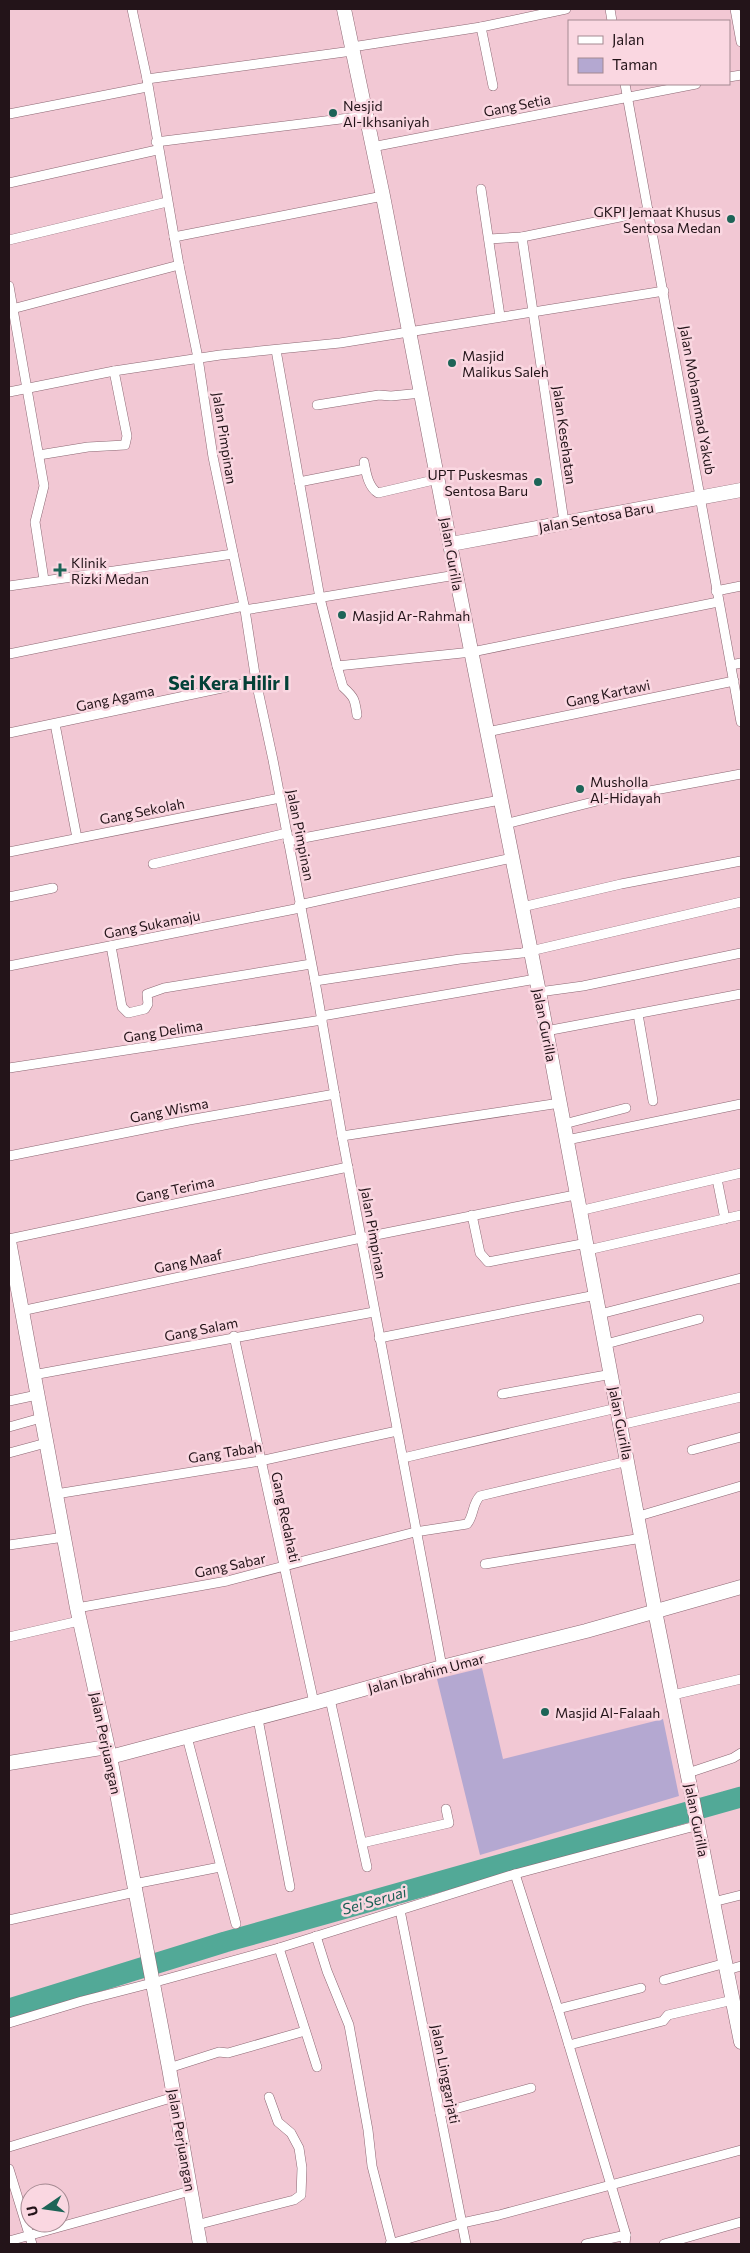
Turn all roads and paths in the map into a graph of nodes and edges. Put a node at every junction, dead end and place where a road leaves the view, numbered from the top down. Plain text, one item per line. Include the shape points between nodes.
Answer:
1 (132, 9) edge
2 (344, 9) edge
3 (566, 9) edge
4 (735, 9) edge
5 (481, 27) junction
6 (741, 42) edge
7 (352, 49) junction
8 (147, 83) junction
9 (625, 85) edge
10 (691, 85) edge
11 (493, 86) dead end
12 (628, 97) junction
13 (9, 114) edge
14 (365, 116) junction
15 (157, 146) junction
16 (372, 147) junction
17 (9, 183) edge
18 (480, 190) dead end
19 (383, 196) junction
20 (167, 202) junction
21 (649, 211) junction
22 (174, 237) junction
23 (522, 237) junction
24 (489, 239) junction
25 (9, 240) edge
26 (179, 266) junction
27 (9, 286) edge
28 (664, 291) junction
29 (12, 309) junction
30 (533, 311) junction
31 (500, 316) junction
32 (410, 330) junction
33 (276, 350) junction
34 (198, 358) junction
35 (114, 370) junction
36 (27, 388) junction
37 (9, 392) edge
38 (422, 393) junction
39 (317, 405) dead end
40 (39, 454) junction
41 (438, 478) junction
42 (299, 482) junction
43 (741, 490) edge
44 (702, 499) junction
45 (564, 522) junction
46 (451, 544) junction
47 (233, 554) junction
48 (456, 575) junction
49 (44, 580) junction
50 (9, 586) edge
51 (741, 586) edge
52 (716, 591) junction
53 (320, 598) junction
54 (718, 602) junction
55 (245, 608) junction
56 (472, 652) junction
57 (9, 654) edge
58 (741, 663) edge
59 (731, 665) junction
60 (338, 666) junction
61 (256, 681) junction
62 (734, 681) junction
63 (357, 715) dead end
64 (741, 722) edge
65 (55, 724) junction
66 (488, 732) junction
67 (9, 733) edge
68 (741, 774) edge
69 (280, 798) junction
70 (500, 800) junction
71 (505, 824) junction
72 (288, 837) junction
73 (77, 838) junction
74 (9, 852) edge
75 (512, 858) junction
76 (741, 862) edge
77 (153, 864) dead end
78 (53, 888) dead end
79 (9, 897) edge
80 (741, 902) edge
81 (300, 906) junction
82 (522, 907) junction
83 (111, 946) junction
84 (530, 951) junction
85 (741, 953) edge
86 (311, 964) junction
87 (9, 966) edge
88 (315, 982) junction
89 (538, 986) junction
90 (741, 994) edge
91 (638, 1014) junction
92 (322, 1018) junction
93 (546, 1031) junction
94 (9, 1068) edge
95 (335, 1094) junction
96 (653, 1101) dead end
97 (560, 1104) junction
98 (741, 1104) edge
99 (626, 1108) dead end
100 (564, 1124) junction
101 (342, 1136) junction
102 (567, 1140) junction
103 (9, 1156) edge
104 (348, 1167) junction
105 (741, 1173) edge
106 (717, 1179) junction
107 (576, 1195) junction
108 (579, 1211) junction
109 (741, 1215) edge
110 (472, 1216) junction
111 (725, 1219) junction
112 (361, 1238) junction
113 (9, 1240) edge
114 (587, 1246) junction
115 (741, 1278) edge
116 (12, 1290) edge
117 (596, 1295) junction
118 (20, 1311) junction
119 (374, 1312) junction
120 (600, 1314) junction
121 (699, 1319) dead end
122 (234, 1336) junction
123 (379, 1338) junction
124 (606, 1344) junction
125 (612, 1374) junction
126 (33, 1375) junction
127 (502, 1394) dead end
128 (37, 1395) junction
129 (741, 1397) edge
130 (9, 1401) edge
131 (618, 1408) junction
132 (42, 1418) junction
133 (9, 1426) edge
134 (620, 1426) junction
135 (397, 1431) junction
136 (741, 1437) edge
137 (46, 1443) junction
138 (692, 1450) dead end
139 (9, 1453) edge
140 (402, 1458) junction
141 (260, 1460) junction
142 (628, 1461) junction
143 (741, 1486) edge
144 (56, 1494) junction
145 (639, 1516) junction
146 (415, 1532) junction
147 (64, 1537) junction
148 (642, 1538) junction
149 (9, 1545) edge
150 (486, 1564) dead end
151 (283, 1568) junction
152 (741, 1587) edge
153 (655, 1610) junction
154 (78, 1614) junction
155 (9, 1637) edge
156 (442, 1667) junction
157 (741, 1678) edge
158 (673, 1695) junction
159 (330, 1699) junction
160 (314, 1703) junction
161 (258, 1718) junction
162 (187, 1737) junction
163 (108, 1752) junction
164 (741, 1753) edge
165 (9, 1763) edge
166 (688, 1772) junction
167 (446, 1809) dead end
168 (698, 1822) junction
169 (362, 1843) junction
170 (220, 1867) junction
171 (367, 1867) dead end
172 (515, 1874) junction
173 (290, 1887) dead end
174 (134, 1888) junction
175 (741, 1895) edge
176 (713, 1902) junction
177 (400, 1910) junction
178 (9, 1920) edge
179 (236, 1924) dead end
180 (316, 1936) junction
181 (279, 1948) junction
182 (726, 1966) junction
183 (741, 1966) edge
184 (664, 1980) dead end
185 (152, 1982) junction
186 (641, 1988) dead end
187 (733, 2000) junction
188 (558, 2009) junction
189 (739, 2017) edge
190 (9, 2023) edge
191 (305, 2031) junction
192 (741, 2042) edge
193 (569, 2045) junction
194 (317, 2067) dead end
195 (169, 2068) junction
196 (531, 2088) dead end
197 (174, 2097) junction
198 (269, 2097) dead end
199 (440, 2114) junction
200 (9, 2147) edge
201 (741, 2150) edge
202 (9, 2169) edge
203 (611, 2184) junction
204 (190, 2191) junction
205 (741, 2222) edge
206 (462, 2223) junction
207 (196, 2225) junction
208 (31, 2240) edge
209 (626, 2240) edge
210 (9, 2242) edge
211 (200, 2244) edge
212 (391, 2244) edge
213 (466, 2244) edge
214 (586, 2244) edge
215 (664, 2244) edge

1 - 8 street, Jalan Pimpinan
2 - 7 street, Jalan Gurilla
3 - 5 street
4 - 6 street
5 - 7 street
5 - 11 street
7 - 8 street
7 - 14 street, Jalan Gurilla
8 - 13 street
8 - 15 street, Jalan Pimpinan
9 - 12 street, Jalan Mohammad Yakub
10 - 12 street, Gang Setia
12 - 16 street, Gang Setia
12 - 21 street, Jalan Mohammad Yakub
14 - 15 street via 272,126
14 - 16 street, Jalan Gurilla
15 - 17 street
15 - 20 street, Jalan Pimpinan
16 - 19 street, Jalan Gurilla
18 - 24 street
19 - 22 street
19 - 32 street, Jalan Gurilla
20 - 22 street, Jalan Pimpinan
20 - 25 street
21 - 23 street
21 - 28 street, Jalan Mohammad Yakub
22 - 26 street, Jalan Pimpinan
23 - 24 street
23 - 30 street, Jalan Kesehatan
24 - 31 street
26 - 29 street
26 - 34 street, Jalan Pimpinan
27 - 29 street
28 - 30 street
28 - 44 street, Jalan Mohammad Yakub
29 - 36 street
30 - 31 street
30 - 45 street, Jalan Kesehatan
31 - 32 street
32 - 33 street
32 - 38 street, Jalan Gurilla
33 - 34 street
33 - 42 street
34 - 35 street
34 - 47 street, Jalan Pimpinan via 213,457
35 - 36 street
35 - 40 street via 127,436 125,445
36 - 37 street
36 - 40 street
38 - 39 street via 379,395
38 - 41 street, Jalan Gurilla
40 - 49 street via 44,486 35,522
41 - 42 street via 378,493 373,490 365,466
41 - 46 street, Jalan Gurilla
42 - 53 street
43 - 44 street, Jalan Sentosa Baru
44 - 45 street, Jalan Sentosa Baru
44 - 52 street, Jalan Mohammad Yakub
45 - 46 street, Jalan Sentosa Baru
46 - 48 street, Jalan Gurilla
47 - 49 street
47 - 55 street, Jalan Pimpinan
48 - 53 street
48 - 56 street, Jalan Gurilla
49 - 50 street
51 - 52 street
52 - 54 street, Jalan Mohammad Yakub
53 - 55 street
53 - 60 street
54 - 56 street
54 - 59 street, Jalan Mohammad Yakub
55 - 57 street
55 - 61 street, Jalan Pimpinan
56 - 60 street
56 - 66 street, Jalan Gurilla
58 - 59 street
59 - 62 street, Jalan Mohammad Yakub
60 - 63 street via 343,688 354,698
61 - 65 street, Gang Agama
61 - 69 street, Jalan Pimpinan
62 - 64 street, Jalan Mohammad Yakub
62 - 66 street, Gang Kartawi
65 - 67 street, Gang Agama
65 - 73 street
66 - 70 street, Jalan Gurilla
68 - 71 street via 601,800
69 - 72 street, Jalan Pimpinan
69 - 73 street, Gang Sekolah
70 - 71 street, Jalan Gurilla
70 - 72 street
71 - 75 street, Jalan Gurilla
72 - 77 street
72 - 81 street, Jalan Pimpinan
73 - 74 street, Gang Sekolah
75 - 81 street, Gang Sukamaju
75 - 82 street, Jalan Gurilla
76 - 82 street
78 - 79 street
80 - 84 street
81 - 83 street, Gang Sukamaju
81 - 86 street, Jalan Pimpinan
82 - 84 street, Jalan Gurilla
83 - 86 street via 122,1007 128,1013 145,1009 148,993 164,988
83 - 87 street, Gang Sukamaju
84 - 88 street via 460,958
84 - 89 street, Jalan Gurilla
85 - 89 street, Gang Delima via 602,983
86 - 88 street, Jalan Pimpinan
88 - 92 street, Jalan Pimpinan
89 - 92 street, Gang Delima
89 - 93 street, Jalan Gurilla
90 - 91 street
91 - 93 street
91 - 96 street
92 - 94 street, Gang Delima
92 - 95 street, Jalan Pimpinan
93 - 97 street, Jalan Gurilla
95 - 101 street, Jalan Pimpinan
95 - 103 street, Gang Wisma
97 - 100 street, Jalan Gurilla
97 - 101 street
98 - 102 street
99 - 100 street
100 - 102 street, Jalan Gurilla
101 - 104 street, Jalan Pimpinan
102 - 107 street, Jalan Gurilla
104 - 112 street, Jalan Pimpinan
104 - 113 street, Gang Terima
105 - 106 street
106 - 108 street
106 - 111 street
107 - 108 street, Jalan Gurilla
107 - 110 street, Gang Maaf
108 - 114 street, Jalan Gurilla
109 - 111 street
110 - 112 street, Gang Maaf
110 - 114 street via 480,1252 488,1262
111 - 114 street
112 - 118 street, Gang Maaf
112 - 119 street, Jalan Pimpinan
113 - 116 street, Jalan Perjuangan
114 - 117 street, Jalan Gurilla
115 - 120 street
116 - 118 street, Jalan Perjuangan
117 - 120 street, Jalan Gurilla
117 - 123 street
118 - 126 street, Jalan Perjuangan
119 - 122 street, Gang Salam
119 - 123 street, Jalan Pimpinan
120 - 124 street, Jalan Gurilla
121 - 124 street
122 - 126 street, Gang Salam
122 - 141 street, Gang Redahati
123 - 135 street, Jalan Pimpinan
124 - 125 street, Jalan Gurilla
125 - 127 street
125 - 131 street, Jalan Gurilla
126 - 128 street, Jalan Perjuangan
128 - 130 street
128 - 132 street, Jalan Perjuangan
129 - 134 street
131 - 134 street, Jalan Gurilla
131 - 140 street
132 - 133 street
132 - 137 street, Jalan Perjuangan
134 - 142 street, Jalan Gurilla
135 - 140 street, Jalan Pimpinan
135 - 141 street, Gang Tabah
136 - 138 street
137 - 139 street
137 - 144 street, Jalan Perjuangan
140 - 146 street, Jalan Pimpinan
141 - 144 street, Gang Tabah
141 - 151 street, Gang Redahati
142 - 145 street, Jalan Gurilla
142 - 146 street, Gang Sabar via 480,1496 467,1524
143 - 145 street
144 - 147 street, Jalan Perjuangan
145 - 148 street, Jalan Gurilla
146 - 151 street, Gang Sabar
146 - 156 street, Jalan Pimpinan
147 - 149 street
147 - 154 street, Jalan Perjuangan
148 - 150 street
148 - 153 street, Jalan Gurilla
151 - 154 street, Gang Sabar
151 - 160 street, Gang Redahati
152 - 153 street, Jalan Ibrahim Umar
153 - 156 street, Jalan Ibrahim Umar
153 - 158 street, Jalan Gurilla
154 - 155 street, Gang Sabar
154 - 163 street, Jalan Perjuangan
156 - 159 street, Jalan Ibrahim Umar
157 - 158 street
158 - 166 street, Jalan Gurilla
159 - 160 street, Jalan Ibrahim Umar
159 - 169 street
160 - 161 street, Jalan Ibrahim Umar
161 - 162 street, Jalan Ibrahim Umar
161 - 173 street
162 - 163 street, Jalan Ibrahim Umar
162 - 170 street
163 - 165 street, Jalan Ibrahim Umar
163 - 174 street, Jalan Perjuangan
164 - 166 street
166 - 168 street, Jalan Gurilla
167 - 169 street via 449,1823
168 - 172 street
168 - 176 street, Jalan Gurilla
169 - 171 street
170 - 174 street
170 - 179 street
172 - 177 street
172 - 188 street
174 - 178 street
174 - 185 street, Jalan Perjuangan
175 - 176 street
176 - 182 street, Jalan Gurilla
177 - 180 street
177 - 199 street, Jalan Linggarjati
180 - 181 street
180 - 212 street via 349,2025 372,2166
181 - 185 street
181 - 191 street
182 - 183 street
182 - 184 street
182 - 187 street, Jalan Gurilla
185 - 190 street
185 - 195 street, Jalan Perjuangan
186 - 188 street
187 - 189 street, Jalan Gurilla
187 - 193 street via 668,2015 663,2021
188 - 193 street
189 - 192 street, Jalan Gurilla
191 - 194 street
191 - 195 street
193 - 203 street
195 - 197 street, Jalan Perjuangan
196 - 199 street
197 - 200 street
197 - 204 street, Jalan Perjuangan
198 - 207 street via 278,2122 292,2133 299,2148 302,2168 300,2195 294,2200
199 - 206 street, Jalan Linggarjati
201 - 203 street
202 - 208 street
203 - 206 street
203 - 209 street
204 - 207 street, Jalan Perjuangan
204 - 208 street
205 - 215 street
206 - 212 street
206 - 213 street, Jalan Linggarjati
207 - 211 street, Jalan Perjuangan
208 - 210 street
209 - 214 street

